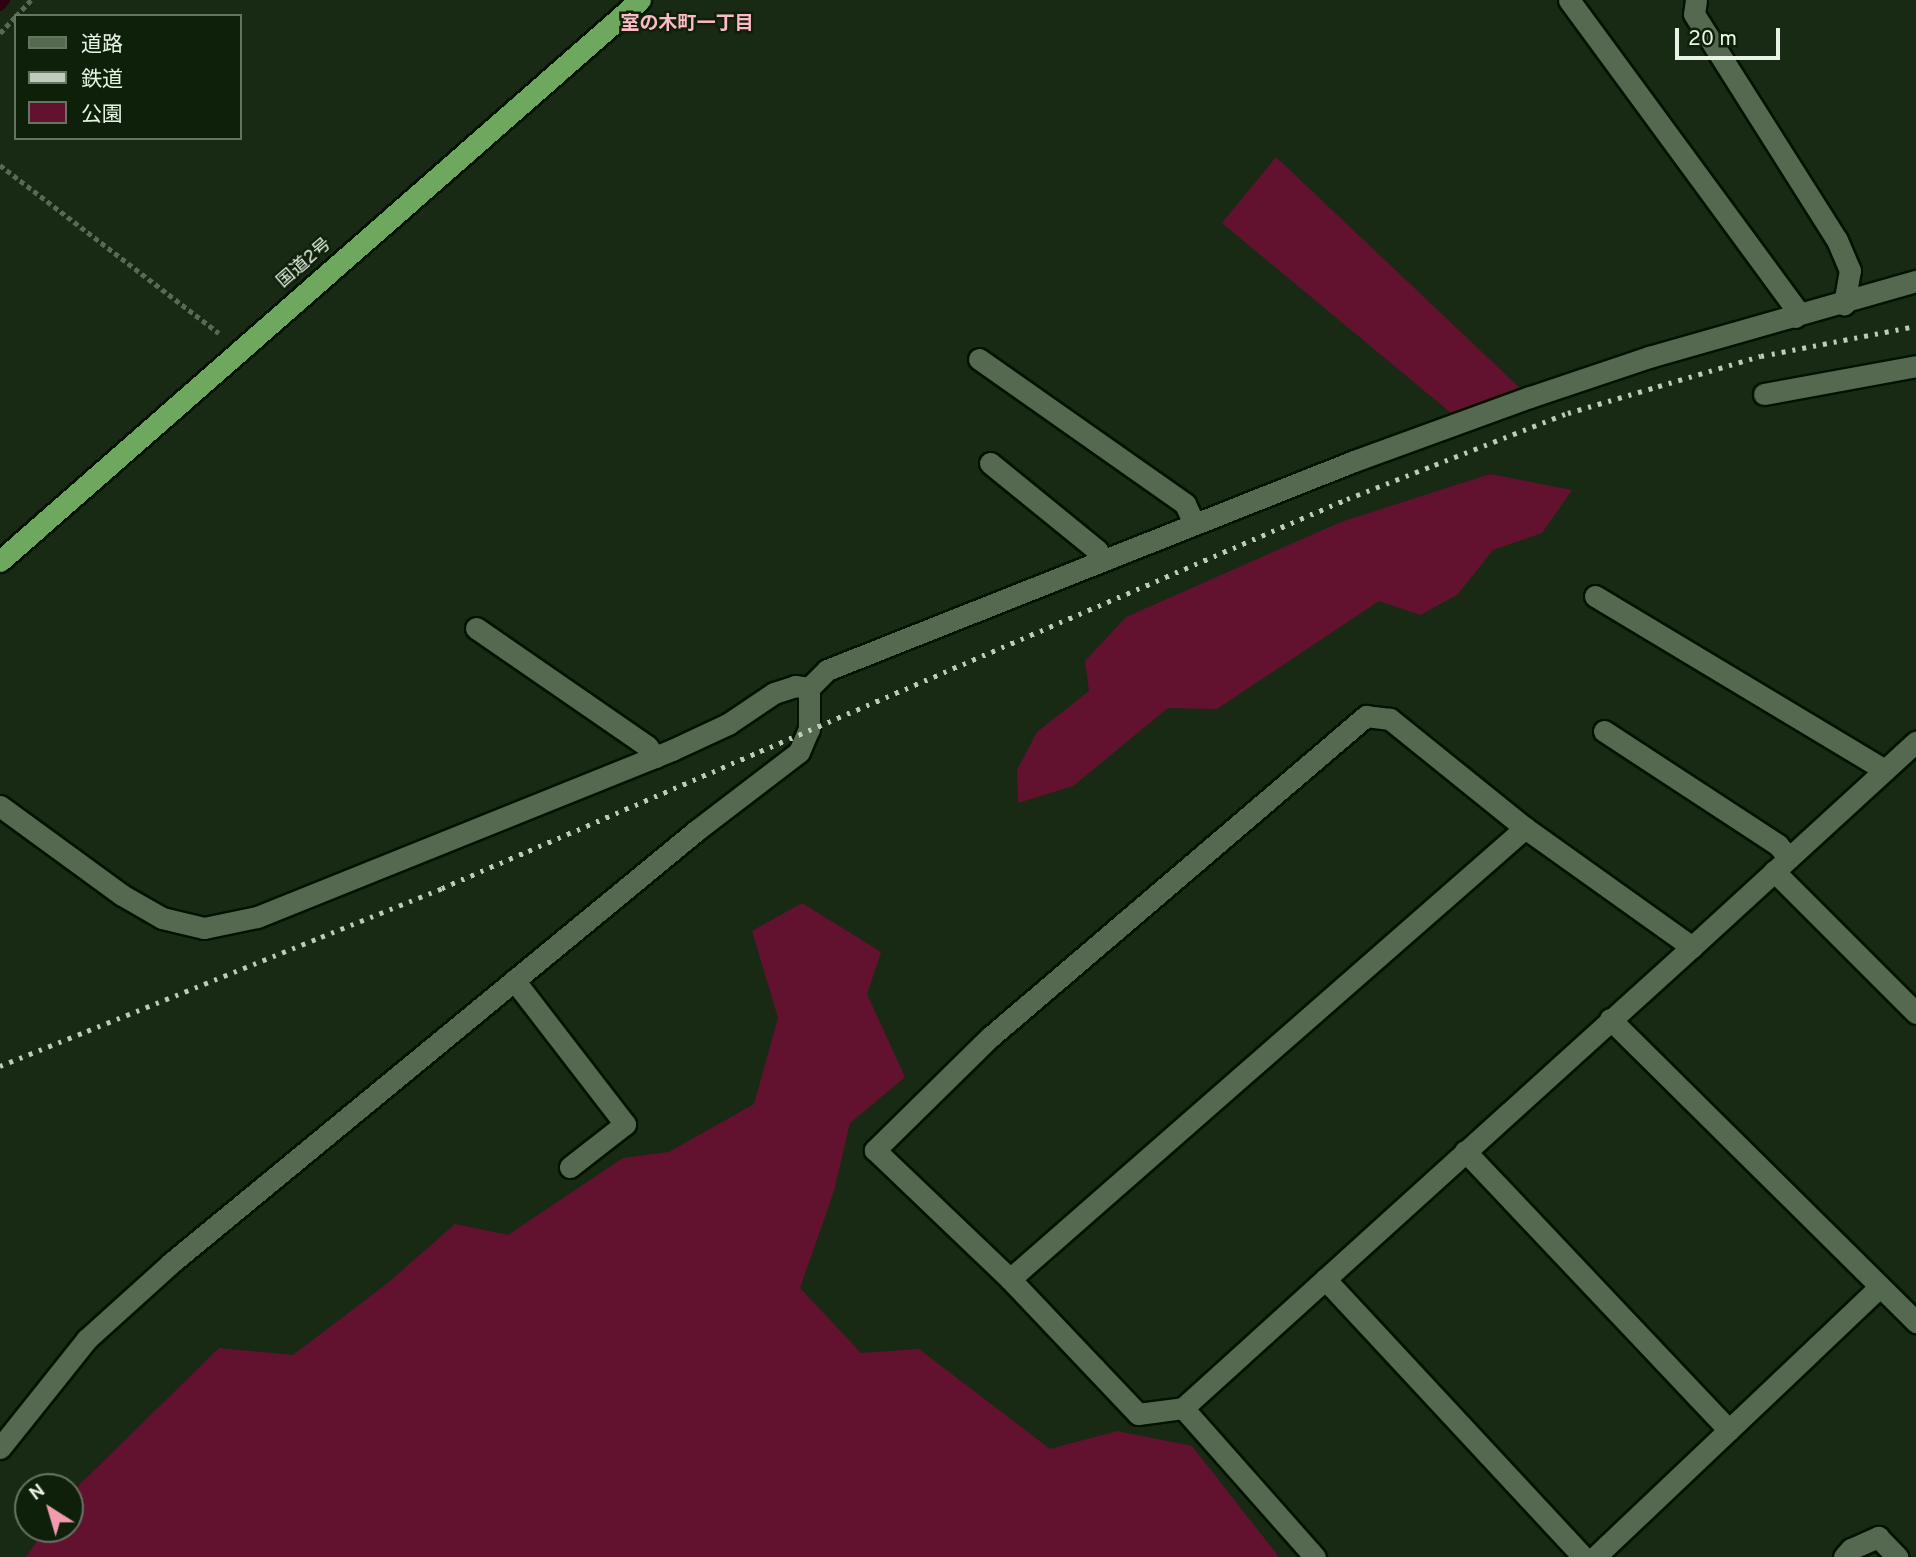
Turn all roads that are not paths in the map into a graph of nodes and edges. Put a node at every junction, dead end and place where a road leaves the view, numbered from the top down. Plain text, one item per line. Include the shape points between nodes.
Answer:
1 (640, 0) edge
2 (1569, 0) edge
3 (1696, 0) edge
4 (1916, 281) edge
5 (1844, 304) junction
6 (1795, 317) junction
7 (979, 359) dead end
8 (1916, 366) edge
9 (1764, 394) dead end
10 (990, 463) dead end
11 (1194, 523) junction
12 (0, 561) edge
13 (1100, 561) junction
14 (1595, 596) dead end
15 (476, 628) dead end
16 (809, 688) junction
17 (1604, 732) dead end
18 (1916, 742) edge
19 (655, 757) junction
20 (1885, 770) junction
21 (0, 806) edge
22 (1525, 828) junction
23 (1782, 864) junction
24 (1692, 947) junction
25 (514, 980) junction
26 (1916, 1013) edge
27 (1610, 1019) junction
28 (1465, 1151) junction
29 (570, 1167) dead end
30 (1010, 1279) junction
31 (1325, 1279) junction
32 (1880, 1287) junction
33 (1916, 1322) edge
34 (1183, 1408) junction
35 (1730, 1430) junction
36 (0, 1448) edge
37 (1315, 1557) edge
38 (1583, 1557) edge
39 (1595, 1557) edge
40 (1844, 1557) edge
41 (1897, 1557) edge

1 - 12 highway, 国道2号
2 - 6 street via 1796,309
3 - 5 street via 1693,14 1837,240 1850,270
4 - 5 street
5 - 6 street
6 - 11 street via 1650,357 1530,397
7 - 11 street via 1185,504
8 - 9 street
10 - 13 street via 1097,550
11 - 13 street
13 - 16 street via 827,670
14 - 20 street
15 - 19 street via 647,746
16 - 19 street via 795,686 774,693 728,724
16 - 25 street via 809,729 799,752
17 - 23 street via 1778,845
18 - 20 street
19 - 21 street via 257,917 204,928 162,918 122,895
20 - 23 street
22 - 24 street
22 - 30 street
22 - 30 street via 1390,719 1366,716 991,1036 875,1150
23 - 24 street
23 - 26 street
24 - 27 street
25 - 29 street via 625,1124
25 - 36 street via 291,1162 87,1339
27 - 28 street
27 - 32 street
28 - 31 street
28 - 35 street
30 - 34 street via 1138,1414
31 - 34 street
31 - 38 street
32 - 33 street
32 - 35 street
34 - 37 street
35 - 39 street
40 - 41 street via 1878,1537

